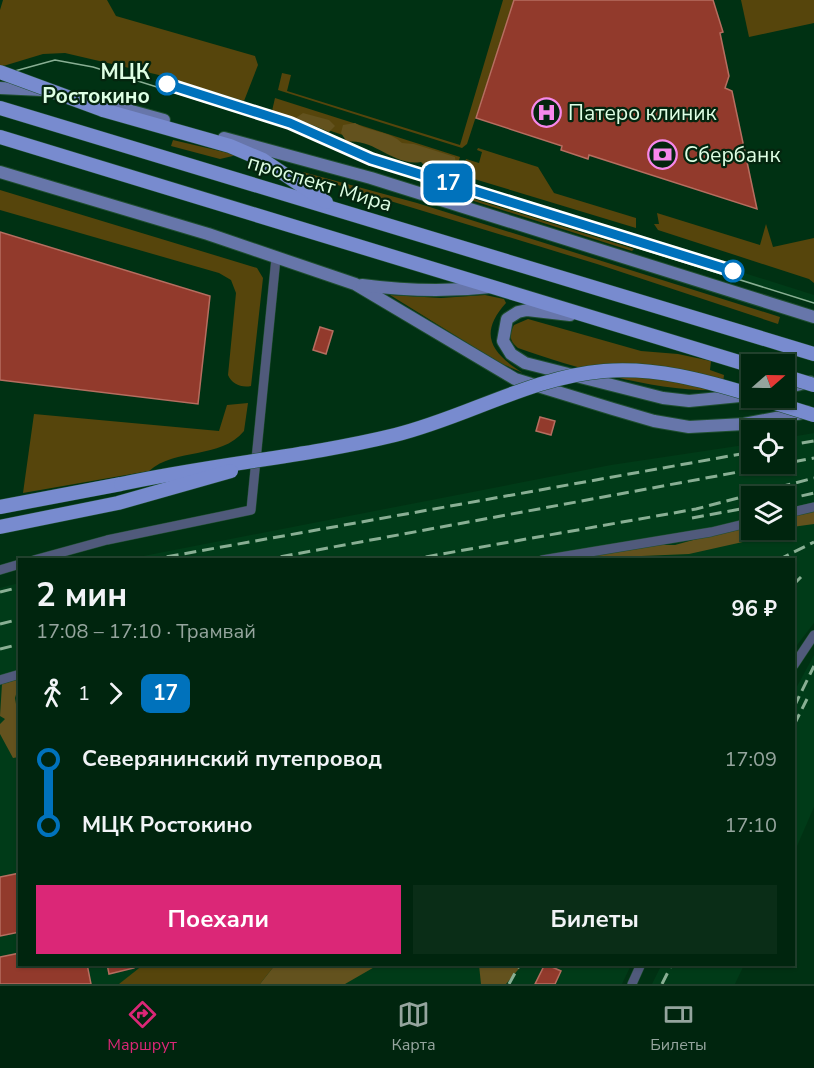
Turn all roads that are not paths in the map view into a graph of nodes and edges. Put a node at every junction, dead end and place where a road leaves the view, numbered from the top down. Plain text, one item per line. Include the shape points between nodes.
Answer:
1 (0, 72) edge
2 (0, 88) edge
3 (0, 108) edge
4 (0, 137) edge
5 (230, 146) junction
6 (340, 170) junction
7 (0, 172) edge
8 (343, 213) junction
9 (276, 258) junction
10 (355, 284) junction
11 (493, 287) junction
12 (814, 317) edge
13 (596, 319) junction
14 (814, 354) edge
15 (741, 362) edge
16 (795, 379) edge
17 (814, 383) edge
18 (795, 386) edge
19 (741, 392) edge
20 (741, 396) edge
21 (795, 407) edge
22 (814, 412) edge
23 (265, 461) junction
24 (0, 507) edge
25 (814, 507) edge
26 (795, 511) edge
27 (741, 525) edge
28 (0, 527) edge
29 (41, 558) edge
30 (554, 558) edge
31 (18, 565) edge
32 (0, 570) edge
33 (814, 635) edge
34 (795, 664) edge
35 (18, 675) edge
36 (0, 680) edge
37 (640, 966) edge
38 (632, 984) edge

1 - 5 main road, bridge via 104,111
2 - 6 main road via 80,96
3 - 8 main road, проспект Мира
4 - 11 main road
5 - 6 main road
5 - 8 main road via 263,160
6 - 12 main road
7 - 9 main road
8 - 14 main road, проспект Мира
9 - 10 main road
9 - 29 street via 251,510
10 - 11 main road via 448,292
10 - 22 main road via 515,379 654,421 689,427 744,424
11 - 13 main road
13 - 15 main road
13 - 20 main road via 518,312 507,319 503,341 511,354 525,363 642,393 689,401
16 - 17 main road, bridge
17 - 18 main road
19 - 23 main road, bridge via 674,373 604,371 517,393 397,435
21 - 22 main road, bridge
23 - 24 main road, bridge via 180,471
23 - 28 main road, bridge via 151,496
25 - 26 street
27 - 30 street
31 - 32 street
33 - 34 street
35 - 36 street
37 - 38 street

